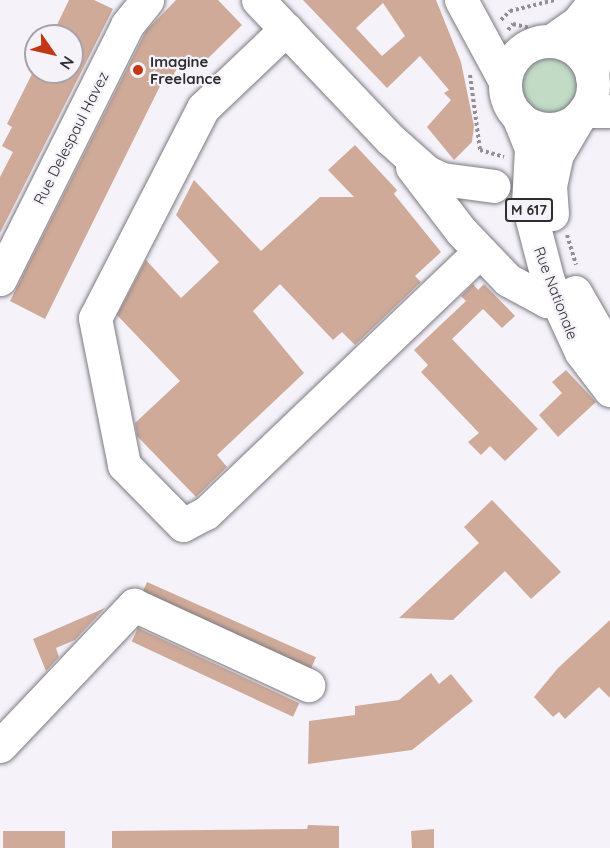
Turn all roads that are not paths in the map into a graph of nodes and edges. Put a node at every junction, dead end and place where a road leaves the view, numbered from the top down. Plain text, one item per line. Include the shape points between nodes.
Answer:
1 (147, 0) edge
2 (258, 0) edge
3 (461, 0) edge
4 (468, 0) edge
5 (595, 0) edge
6 (610, 8) edge
7 (286, 29) junction
8 (548, 41) junction
9 (505, 81) junction
10 (595, 99) edge
11 (518, 116) junction
12 (390, 140) junction
13 (494, 186) junction
14 (539, 186) junction
15 (470, 241) junction
16 (0, 279) edge
17 (567, 301) junction
18 (610, 353) edge
19 (610, 390) edge
20 (308, 685) dead end
21 (0, 746) edge

1 - 16 street, Rue Delespaul Havez via 128,26
2 - 7 street
3 - 9 street
4 - 8 street via 496,27
5 - 8 street via 578,22
6 - 10 street via 595,48
7 - 12 street
7 - 15 street via 203,108 95,318 124,465 183,525 206,513
8 - 9 street via 530,45 515,57
8 - 10 street via 578,52
9 - 11 street via 507,100
10 - 11 street via 567,125 547,129
10 - 14 street, Rue Nationale / M 617 via 560,143
11 - 14 street, Rue Nationale / M 617
12 - 13 street via 436,177
12 - 15 street
13 - 14 street
13 - 15 street via 475,195 464,207
14 - 17 street, Rue Nationale / M 617 via 535,237
15 - 17 street via 519,288
17 - 18 street, Rue Nationale / M 617
17 - 19 street, Rue Nationale / M 617 via 581,352
20 - 21 street via 134,605

